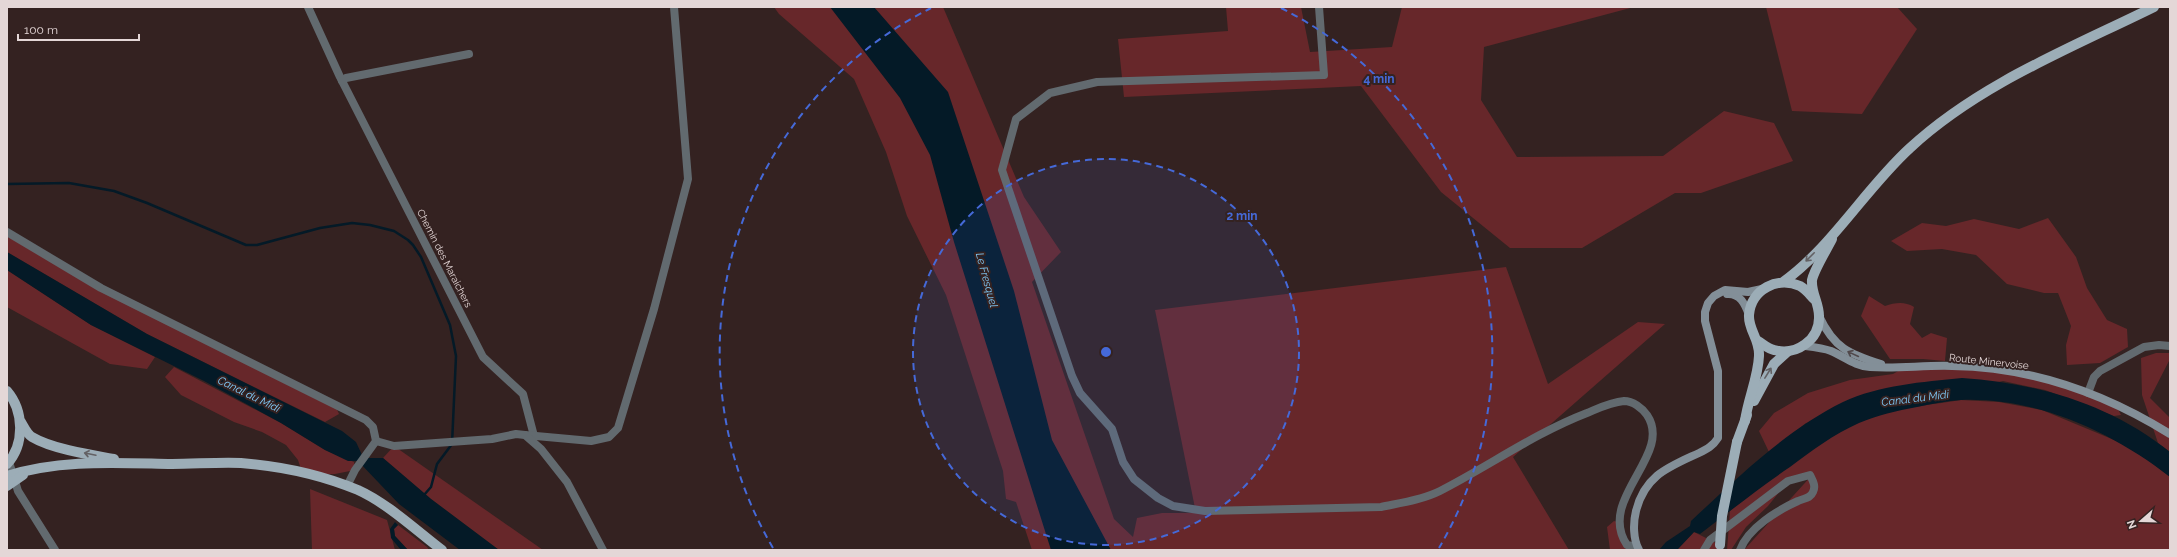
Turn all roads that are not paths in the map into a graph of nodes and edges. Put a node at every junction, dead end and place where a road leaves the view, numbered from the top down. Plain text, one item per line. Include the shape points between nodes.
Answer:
1 (308, 7) edge
2 (674, 7) edge
3 (1319, 7) edge
4 (2154, 7) edge
5 (469, 54) dead end
6 (342, 81) junction
7 (1836, 231) junction
8 (7, 232) edge
9 (1783, 282) junction
10 (1762, 289) junction
11 (1714, 296) junction
12 (1814, 298) junction
13 (1749, 315) junction
14 (1819, 316) junction
15 (1758, 341) junction
16 (1804, 346) junction
17 (2170, 346) edge
18 (1787, 352) junction
19 (1890, 367) junction
20 (7, 392) edge
21 (2088, 393) junction
22 (1745, 421) junction
23 (20, 422) junction
24 (2170, 434) edge
25 (525, 435) junction
26 (534, 436) junction
27 (376, 441) junction
28 (128, 462) junction
29 (8, 463) edge
30 (10, 481) edge
31 (347, 486) junction
32 (1638, 548) edge
33 (1720, 548) edge
34 (55, 550) edge
35 (442, 550) edge
36 (603, 550) edge
37 (1704, 550) edge
38 (1740, 550) edge

1 - 6 street, Chemin des Maraichers
2 - 26 street via 688,178 654,309 618,428 609,437 591,441
3 - 32 street via 1324,75 1097,82 1050,93 1016,119 1002,170 1080,393 1112,429 1123,462 1134,479 1173,506 1205,511 1381,507 1410,501 1438,492 1561,423 1608,404 1626,401 1638,406 1647,416 1652,430 1647,457 1624,497 1621,514 1621,536 1627,545
4 - 7 main road via 1979,96 1910,147 1868,191
5 - 6 street via 346,78
6 - 26 street, Chemin des Maraichers via 483,357 523,394
7 -> 9 main road
7 - 12 main road via 1812,279
8 - 27 street via 127,302 366,420 373,428
9 - 10 main road
9 - 12 main road via 1802,287
10 - 11 main road via 1748,292 1725,290
10 - 13 main road via 1753,300
11 - 13 main road via 1737,296
11 - 32 main road via 1704,312 1718,371 1718,438 1712,446 1659,472 1646,486 1638,501 1633,521
12 - 14 main road
13 - 15 main road via 1750,327
14 - 16 main road via 1814,335
19 -> 14 main road via 1845,350 1828,335
15 - 18 main road via 1772,350
15 - 22 main road via 1758,368 1747,402
16 - 18 main road
16 - 19 main road, Route Minervoise via 1832,351 1852,363 1869,367
17 - 21 street via 2144,347 2107,367 2094,377
22 -> 18 main road via 1763,382 1774,364
19 - 21 main road, Route Minervoise via 1954,366 2019,373 2071,385
20 - 23 main road via 17,408
21 - 24 main road, Route Minervoise via 2139,415
22 - 33 main road, bridge via 1737,442 1722,516
28 -> 23 main road via 79,452 43,441 32,436
23 - 29 main road via 16,450
25 - 26 street
25 - 27 street via 394,446
25 - 36 street via 542,449 567,482
27 - 31 street via 367,451
28 - 30 main road via 60,464 32,471
28 - 31 main road via 241,463 315,475
29 - 30 street
30 - 34 street
31 - 35 main road via 360,491 389,510
37 - 38 street via 1710,540 1788,481 1810,475 1815,483 1808,498 1799,500 1762,523 1747,538

